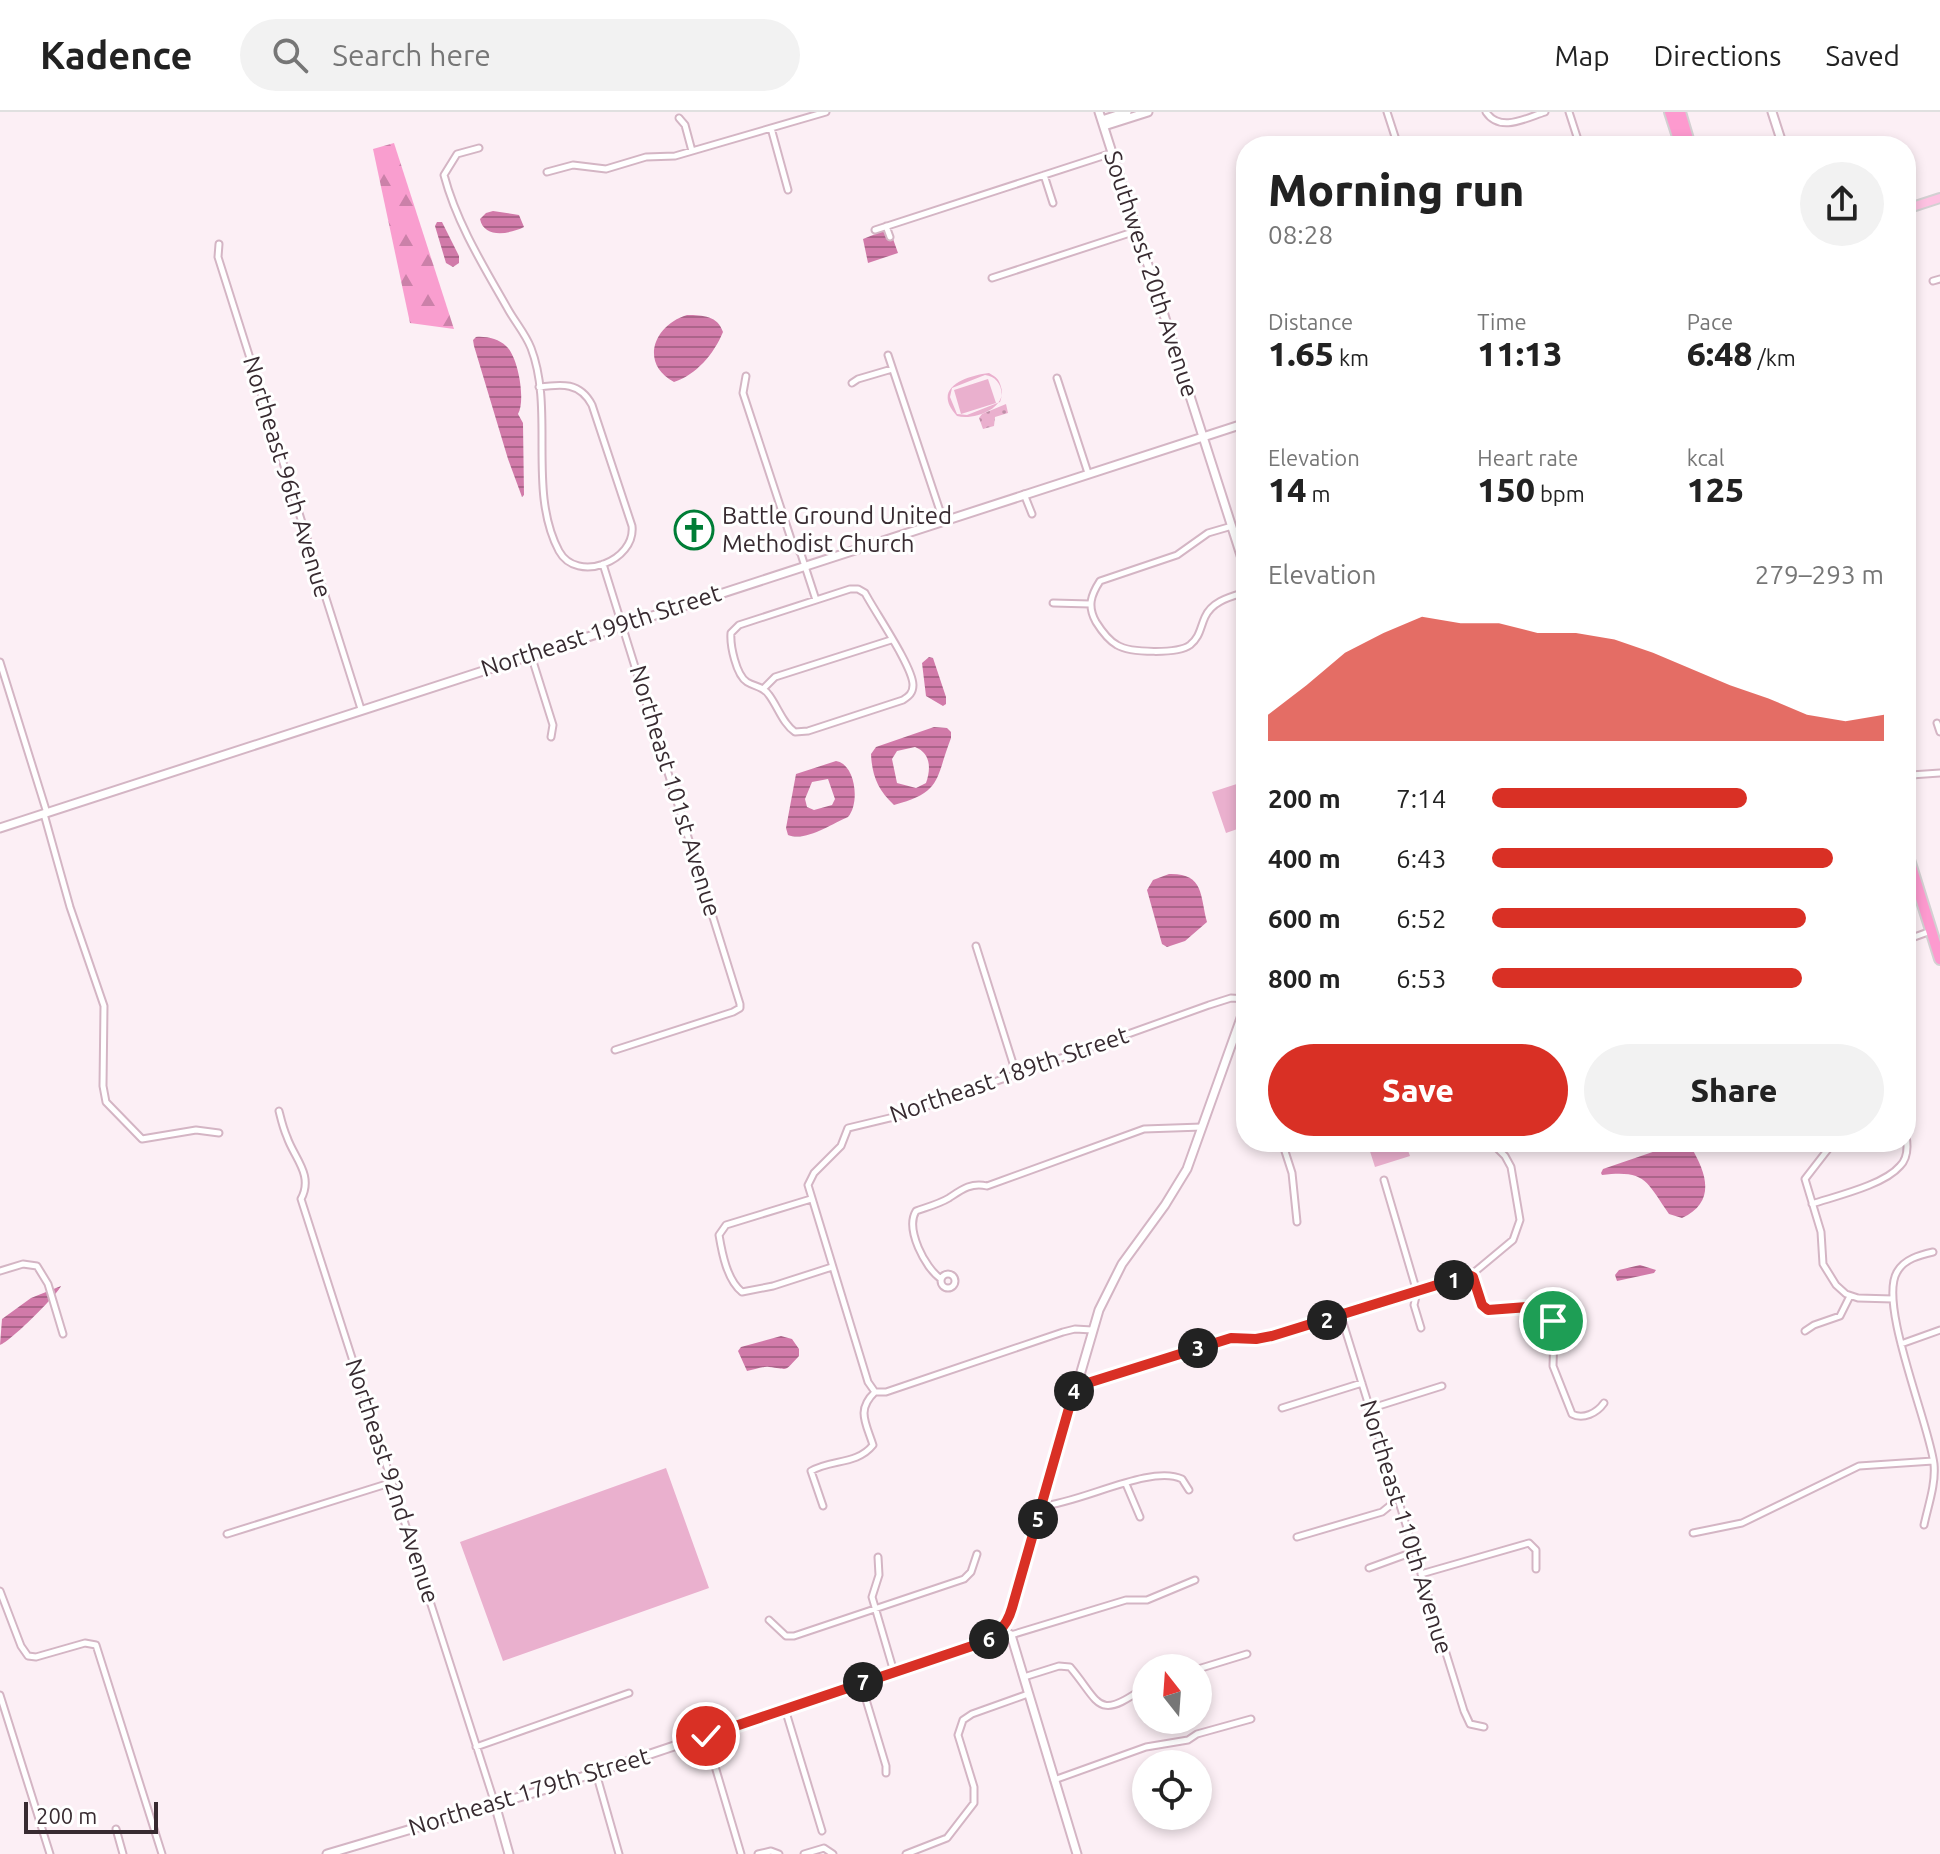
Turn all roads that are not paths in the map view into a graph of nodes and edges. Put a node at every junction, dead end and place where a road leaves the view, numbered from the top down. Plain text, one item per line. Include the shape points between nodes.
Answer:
1 (826, 112) edge
2 (1127, 112) edge
3 (1148, 112) edge
4 (1387, 112) edge
5 (1486, 112) edge
6 (1545, 112) edge
7 (1569, 112) edge
8 (1670, 112) edge
9 (1680, 112) edge
10 (1772, 112) edge
11 (679, 118) dead end
12 (1101, 119) edge
13 (771, 128) junction
14 (1395, 136) edge
15 (1577, 136) edge
16 (1678, 136) edge
17 (1687, 136) edge
18 (1780, 136) edge
19 (479, 148) dead end
20 (692, 151) junction
21 (1112, 153) junction
22 (547, 172) dead end
23 (1044, 175) junction
24 (788, 190) dead end
25 (1940, 198) edge
26 (1053, 203) dead end
27 (1916, 206) edge
28 (886, 226) junction
29 (875, 230) dead end
30 (1136, 231) junction
31 (890, 237) dead end
32 (219, 244) dead end
33 (992, 278) dead end
34 (888, 355) dead end
35 (892, 369) junction
36 (746, 376) dead end
37 (1057, 378) dead end
38 (852, 383) dead end
39 (539, 387) junction
40 (1236, 426) edge
41 (1204, 436) junction
42 (1088, 473) junction
43 (1024, 494) junction
44 (1032, 514) dead end
45 (943, 520) junction
46 (1232, 526) junction
47 (1236, 539) edge
48 (603, 564) junction
49 (805, 565) junction
50 (1236, 595) edge
51 (816, 600) junction
52 (1053, 603) dead end
53 (1090, 604) junction
54 (623, 625) junction
55 (891, 640) junction
56 (531, 654) junction
57 (0, 662) edge
58 (764, 688) junction
59 (361, 709) junction
60 (1937, 723) dead end
61 (1940, 732) edge
62 (551, 737) dead end
63 (1940, 773) edge
64 (1916, 776) edge
65 (46, 813) junction
66 (0, 828) edge
67 (1916, 882) edge
68 (1931, 931) junction
69 (1916, 936) edge
70 (976, 946) dead end
71 (1940, 959) edge
72 (1236, 999) edge
73 (1236, 1039) edge
74 (615, 1050) dead end
75 (1016, 1073) junction
76 (279, 1111) dead end
77 (1203, 1127) junction
78 (219, 1133) dead end
79 (1285, 1152) edge
80 (1502, 1152) edge
81 (1826, 1152) edge
82 (1907, 1152) edge
83 (1384, 1180) dead end
84 (810, 1196) junction
85 (1812, 1204) junction
86 (1297, 1222) dead end
87 (1933, 1252) dead end
88 (832, 1267) junction
89 (0, 1271) edge
90 (1471, 1275) junction
91 (941, 1279) dead end
92 (1417, 1292) junction
93 (1850, 1296) junction
94 (1893, 1299) junction
95 (1341, 1316) junction
96 (1421, 1328) dead end
97 (1092, 1330) junction
98 (1940, 1330) edge
99 (1805, 1331) dead end
100 (63, 1334) dead end
101 (1901, 1344) junction
102 (1362, 1383) junction
103 (1442, 1386) dead end
104 (1075, 1387) junction
105 (875, 1392) junction
106 (1604, 1403) dead end
107 (1282, 1408) dead end
108 (1369, 1409) junction
109 (1933, 1461) junction
110 (393, 1482) junction
111 (1126, 1484) junction
112 (1189, 1490) dead end
113 (1395, 1494) junction
114 (823, 1506) dead end
115 (1041, 1506) junction
116 (1140, 1517) dead end
117 (1924, 1525) dead end
118 (1693, 1533) dead end
119 (227, 1534) dead end
120 (1297, 1537) dead end
121 (1413, 1552) junction
122 (977, 1554) dead end
123 (878, 1557) dead end
124 (1369, 1568) dead end
125 (1536, 1569) dead end
126 (1421, 1574) junction
127 (1195, 1580) dead end
128 (0, 1591) edge
129 (874, 1609) junction
130 (769, 1620) dead end
131 (1001, 1630) junction
132 (1011, 1635) junction
133 (1247, 1654) dead end
134 (1212, 1665) edge
135 (894, 1672) junction
136 (1023, 1678) junction
137 (861, 1683) junction
138 (629, 1693) dead end
139 (1028, 1694) junction
140 (0, 1695) edge
141 (1132, 1695) edge
142 (785, 1709) junction
143 (1251, 1719) dead end
144 (1484, 1727) dead end
145 (706, 1736) junction
146 (476, 1747) junction
147 (596, 1773) junction
148 (886, 1773) dead end
149 (1054, 1780) junction
150 (495, 1804) junction
151 (116, 1829) dead end
152 (822, 1831) dead end
153 (50, 1854) edge
154 (123, 1854) edge
155 (162, 1854) edge
156 (327, 1854) edge
157 (509, 1854) edge
158 (619, 1854) edge
159 (741, 1854) edge
160 (758, 1854) edge
161 (779, 1854) edge
162 (804, 1854) edge
163 (833, 1854) edge
164 (906, 1854) edge
165 (1077, 1854) edge

1 - 13 street
2 - 12 street
3 - 12 street
4 - 14 street
5 - 6 street via 1501,123
7 - 15 street
8 - 16 highway
9 - 17 highway
10 - 18 street
11 - 20 street
12 - 21 street, Southwest 20th Avenue
13 - 20 street
13 - 24 street
19 - 39 street via 457,154 444,175 452,205 531,347
20 - 22 street via 610,168 573,165
21 - 23 street
21 - 30 street, Southwest 20th Avenue
23 - 26 street
23 - 28 street
25 - 27 main road
28 - 29 street
28 - 31 street
30 - 33 street
30 - 41 street, Southwest 20th Avenue
32 - 59 street, Northeast 96th Avenue via 218,257
34 - 35 street
35 - 38 street
35 - 45 street
36 - 49 street via 743,393 791,539
37 - 42 street
39 - 48 street via 545,496 553,535 573,565
39 - 48 street via 572,386 592,405 633,532 624,553
40 - 41 street, Northeast 199th Street
41 - 42 street, Northeast 199th Street
41 - 46 street, Southwest 20th Avenue
42 - 43 street, Northeast 199th Street
43 - 44 street
43 - 45 street, Northeast 199th Street
45 - 49 street, Northeast 199th Street
46 - 47 street, Southwest 20th Avenue
46 - 53 street via 1208,533 1177,555 1100,581
48 - 54 street, Northeast 101st Avenue
49 - 51 street
49 - 54 street, Northeast 199th Street
50 - 53 street via 1217,602 1187,647 1170,651 1118,646 1104,633
51 - 55 street via 858,589
51 - 58 street via 734,628 730,641 742,676
52 - 53 street
54 - 56 street, Northeast 199th Street
54 - 74 street, Northeast 101st Avenue via 740,1008
55 - 58 street via 775,677
55 - 58 street via 912,678 912,692 903,700 798,733 788,727
56 - 59 street, Northeast 199th Street
56 - 62 street via 553,725
57 - 65 street
59 - 65 street, Northeast 199th Street
60 - 61 street
63 - 64 street
65 - 66 street, Northeast 199th Street
65 - 78 street via 70,907 104,1006 106,1102 142,1139 196,1130
67 - 68 highway
68 - 69 street
68 - 71 highway
70 - 75 street
72 - 75 street, Northeast 189th Street
73 - 77 street
75 - 84 street, Northeast 189th Street via 902,1115 850,1126 841,1146 814,1173
76 - 110 street, Northeast 92nd Avenue via 305,1176 301,1199
77 - 91 street via 1144,1129 987,1186 957,1190 916,1211 912,1222 918,1249
77 - 97 street via 1187,1169 1122,1264
79 - 86 street
80 - 90 street via 1511,1167 1518,1232
81 - 85 street via 1805,1179
82 - 85 street via 1902,1165 1882,1178
83 - 92 street
84 - 88 street
84 - 88 street via 726,1225 719,1235 721,1248 742,1292
85 - 93 street via 1825,1269
87 - 94 street via 1899,1268
88 - 105 street
89 - 100 street via 37,1266
90 - 92 street
90 - 106 street via 1488,1310 1541,1306 1551,1312 1553,1366 1572,1414 1586,1415
92 - 95 street
92 - 96 street via 1414,1305
93 - 94 street
93 - 99 street via 1840,1316
94 - 101 street
95 - 102 street, Northeast 110th Avenue
95 - 104 street via 1271,1336 1231,1338
97 - 104 street
97 - 105 street via 1063,1332
98 - 101 street
101 - 109 street
102 - 107 street
102 - 108 street, Northeast 110th Avenue
103 - 108 street
104 - 115 street
105 - 114 street via 863,1411 870,1450 811,1471
108 - 113 street, Northeast 110th Avenue
109 - 117 street
109 - 118 street via 1859,1466 1742,1523
110 - 119 street
110 - 146 street, Northeast 92nd Avenue
111 - 112 street via 1169,1474 1182,1479
111 - 115 street
111 - 116 street
113 - 120 street via 1382,1512
113 - 121 street, Northeast 110th Avenue
115 - 131 street
121 - 124 street
121 - 126 street, Northeast 110th Avenue
122 - 129 street via 967,1577
123 - 129 street
125 - 126 street via 1536,1550 1529,1543
126 - 144 street, Northeast 110th Avenue via 1467,1721
127 - 132 street via 1147,1600 1126,1600
128 - 155 street via 25,1653 32,1658 90,1642 96,1645
129 - 130 street via 791,1637
129 - 135 street
131 - 132 street
131 - 135 street, Northeast 179th Street via 975,1645
132 - 136 street
133 - 134 street
135 - 137 street, Northeast 179th Street
136 - 139 street
136 - 141 street via 1070,1667 1098,1704
137 - 142 street, Northeast 179th Street
137 - 148 street
138 - 146 street
139 - 149 street
139 - 164 street via 963,1720 958,1735 975,1795 971,1811 953,1833
140 - 153 street
142 - 145 street, Northeast 179th Street
142 - 152 street
143 - 149 street via 1188,1740 1146,1747
145 - 147 street, Northeast 179th Street
145 - 159 street
146 - 150 street, Northeast 92nd Avenue
147 - 150 street, Northeast 179th Street
147 - 158 street
149 - 165 street
150 - 156 street, Northeast 179th Street
150 - 157 street, Northeast 92nd Avenue
151 - 154 street
160 - 161 street
162 - 163 street via 824,1848

